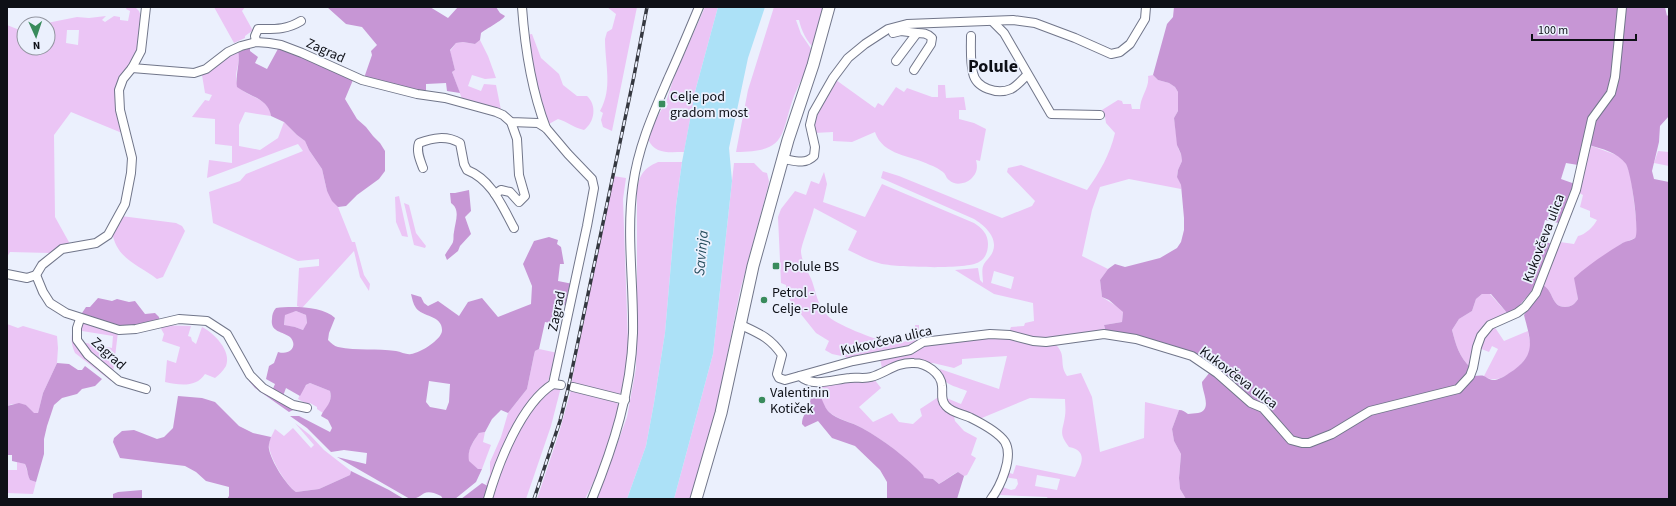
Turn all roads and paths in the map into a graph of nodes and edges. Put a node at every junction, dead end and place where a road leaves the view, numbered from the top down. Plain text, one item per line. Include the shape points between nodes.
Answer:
1 (146, 7) edge
2 (522, 7) edge
3 (699, 7) edge
4 (829, 7) edge
5 (1146, 7) edge
6 (1622, 7) edge
7 (301, 21) dead end
8 (993, 22) junction
9 (917, 33) junction
10 (971, 36) dead end
11 (256, 42) junction
12 (865, 44) junction
13 (896, 62) dead end
14 (132, 68) junction
15 (914, 70) dead end
16 (1027, 75) junction
17 (1100, 115) dead end
18 (511, 122) junction
19 (546, 128) junction
20 (784, 159) junction
21 (423, 168) dead end
22 (495, 194) junction
23 (514, 228) dead end
24 (7, 274) edge
25 (36, 275) junction
26 (80, 319) junction
27 (739, 324) junction
28 (800, 376) junction
29 (573, 388) dead end
30 (146, 389) dead end
31 (625, 400) junction
32 (306, 408) dead end
33 (488, 499) edge
34 (592, 499) edge
35 (696, 499) edge
36 (991, 499) edge

1 - 14 street via 141,51
2 - 19 street, Zagrad via 527,58 539,111
3 - 31 street via 645,132 633,184 630,218 632,333
4 - 20 main road
5 - 8 street via 1145,19 1130,44 1120,52 1111,54 1036,23 1013,20
6 - 28 street, Kukovčeva ulica via 1611,93 1592,119 1576,190 1542,280 1525,307 1490,325 1481,336 1470,376 1458,389 1370,412 1332,434 1316,441 1302,443 1290,440 1263,408 1251,403 1217,373 1192,356 1136,339 1104,334 1046,342 990,334 923,342 910,350 853,361
7 - 11 street via 280,29 258,29
8 - 12 street via 907,24 888,29
8 - 16 street via 1004,33
9 - 12 street via 891,33 878,41
9 - 13 street
9 - 15 street via 932,38 931,44
10 - 16 street via 973,75 979,85 1001,92 1017,85
11 - 14 street, Zagrad via 228,52 206,69 194,73
11 - 18 street, Zagrad via 281,45 362,80 496,112
12 - 20 street via 840,67 813,113 810,125 815,147 814,156 803,162
14 - 25 street via 118,90 120,110 132,158 132,173 125,204 108,235 96,242 62,249 42,265
16 - 17 street via 1051,114
18 - 19 street, Zagrad via 538,123
18 - 22 street via 517,139 519,175 525,196 519,202 510,192 501,190
19 - 33 street, Zagrad via 592,179 594,188 557,385 546,388 528,408 514,432
20 - 27 main road
21 - 22 street via 417,147 419,143 431,138 453,139 460,143 467,170 486,181
22 - 23 street
24 - 25 street via 28,278
25 - 26 street, Zagrad via 50,303
26 - 30 street, Zagrad via 77,328 78,340 88,355 119,381
26 - 32 street, Zagrad via 119,330 179,320 207,322 227,334 250,375 263,388 293,405
27 - 28 street, Kukovčeva ulica via 766,337 782,355 777,374 779,378 785,380
27 - 35 main road via 721,413
28 - 36 street, Kukovčeva ulica via 804,380 830,382 871,377 903,364 927,366 940,378 942,398 948,408 971,418 1006,443 1007,464
29 - 31 street
31 - 34 street via 608,458

